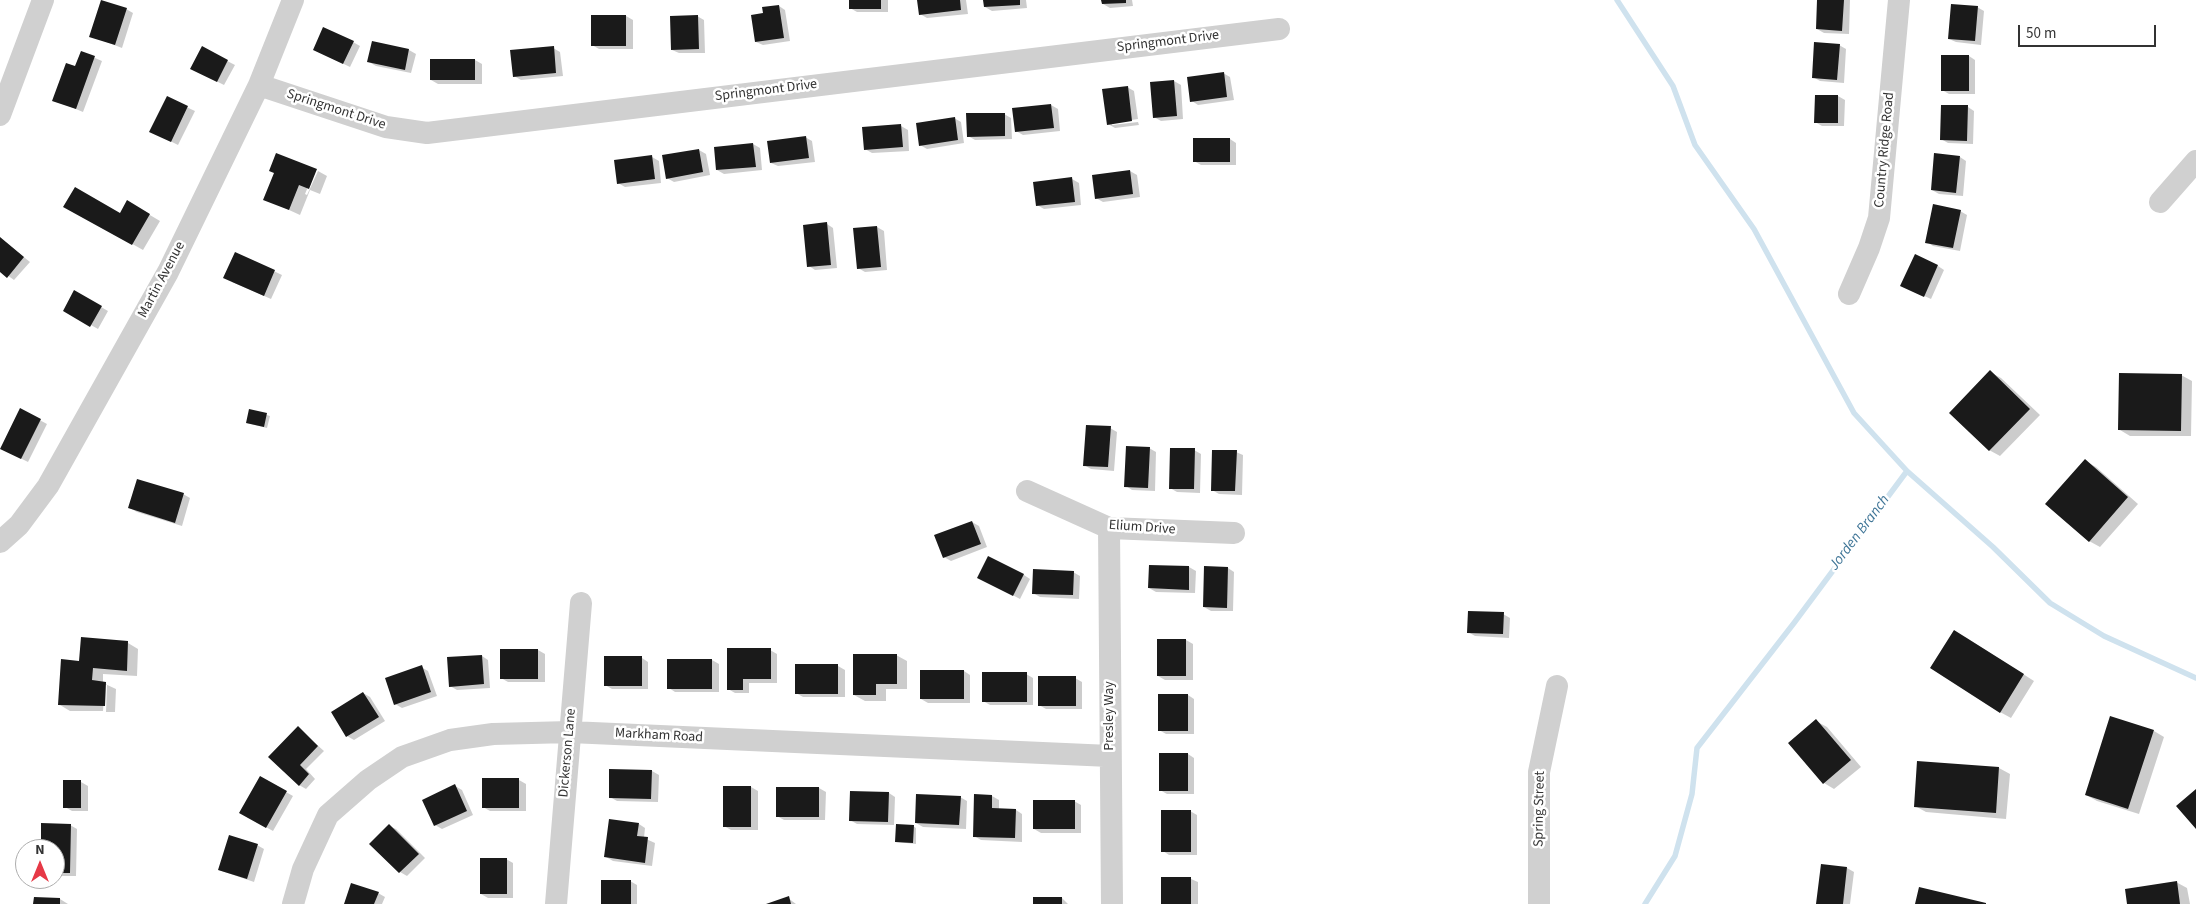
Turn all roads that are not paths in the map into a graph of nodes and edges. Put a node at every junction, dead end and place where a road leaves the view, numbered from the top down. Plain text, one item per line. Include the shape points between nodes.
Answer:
1 (43, 0) edge
2 (293, 0) edge
3 (1899, 0) edge
4 (1279, 29) dead end
5 (259, 85) junction
6 (0, 115) edge
7 (2196, 161) edge
8 (2160, 202) dead end
9 (1849, 294) dead end
10 (1027, 491) dead end
11 (1109, 528) junction
12 (1234, 533) dead end
13 (0, 542) edge
14 (581, 602) dead end
15 (1557, 686) dead end
16 (570, 732) junction
17 (1110, 756) junction
18 (293, 904) edge
19 (556, 904) edge
20 (1112, 904) edge
21 (1539, 904) edge

1 - 6 street
2 - 5 street, Martin Avenue
3 - 9 street, Country Ridge Road via 1879,218
4 - 5 street, Springmont Drive via 428,133 386,128
5 - 13 street, Martin Avenue via 168,272 53,478 19,525
7 - 8 street
10 - 11 street, Elium Drive
11 - 12 street, Elium Drive
11 - 17 street, Presley Way
14 - 16 street, Dickerson Lane
15 - 21 street, Spring Street via 1539,772
16 - 17 street, Markham Road
16 - 18 street, Markham Road via 493,734 450,740 402,757 368,780 328,815 303,869
16 - 19 street, Dickerson Lane
17 - 20 street, Presley Way

